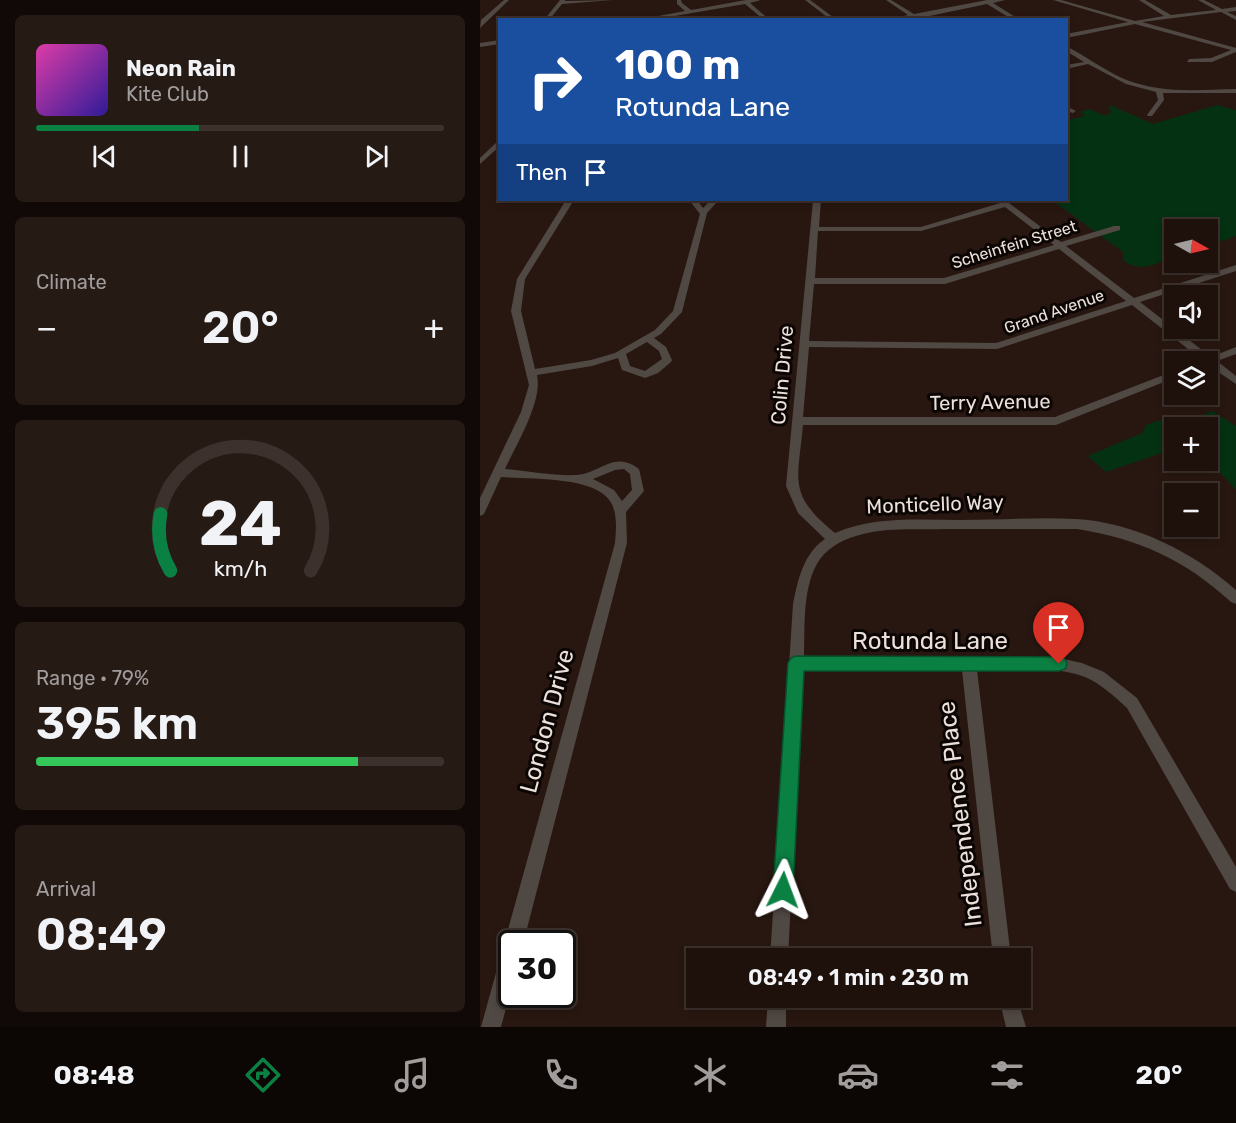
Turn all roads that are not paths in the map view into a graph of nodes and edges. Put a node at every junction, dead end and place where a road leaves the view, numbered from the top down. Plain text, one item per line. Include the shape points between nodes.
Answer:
1 (507, 0) edge
2 (611, 0) edge
3 (680, 0) edge
4 (759, 0) edge
5 (807, 0) edge
6 (888, 0) edge
7 (1003, 0) edge
8 (1056, 0) edge
9 (1141, 0) edge
10 (1200, 0) edge
11 (562, 1) edge
12 (986, 1) edge
13 (746, 2) junction
14 (1236, 9) edge
15 (689, 11) junction
16 (1221, 11) junction
17 (913, 15) junction
18 (668, 17) edge
19 (1170, 17) junction
20 (548, 18) edge
21 (766, 18) edge
22 (832, 18) edge
23 (899, 18) edge
24 (917, 18) edge
25 (1015, 18) edge
26 (1236, 18) edge
27 (1137, 22) junction
28 (480, 26) edge
29 (480, 36) edge
30 (1068, 36) edge
31 (498, 42) edge
32 (483, 44) edge
33 (1068, 49) edge
34 (1236, 50) edge
35 (1190, 61) dead end
36 (1090, 62) junction
37 (1068, 67) edge
38 (1159, 90) junction
39 (1236, 92) edge
40 (1150, 115) dead end
41 (498, 143) edge
42 (480, 162) edge
43 (569, 201) edge
44 (694, 201) edge
45 (715, 201) edge
46 (818, 201) edge
47 (1004, 202) edge
48 (703, 212) junction
49 (1117, 228) dead end
50 (815, 229) junction
51 (1060, 245) junction
52 (1236, 268) edge
53 (810, 281) junction
54 (1132, 300) junction
55 (648, 338) junction
56 (803, 344) junction
57 (1236, 350) edge
58 (1195, 351) edge
59 (621, 353) junction
60 (1218, 357) edge
61 (1218, 369) edge
62 (531, 373) junction
63 (1164, 378) edge
64 (1236, 381) edge
65 (798, 421) junction
66 (499, 473) junction
67 (579, 479) junction
68 (480, 511) edge
69 (620, 511) junction
70 (832, 538) junction
71 (1236, 598) edge
72 (796, 663) junction
73 (969, 665) junction
74 (1236, 883) edge
75 (518, 930) edge
76 (780, 948) edge
77 (1001, 948) edge
78 (498, 1002) edge
79 (777, 1008) edge
80 (1011, 1008) edge
81 (491, 1027) edge
82 (776, 1027) edge
83 (1016, 1027) edge

1 - 28 street
2 - 11 street
3 - 15 street
4 - 13 street
5 - 22 street
6 - 17 street
7 - 12 street
8 - 27 street
9 - 19 street
10 - 16 street
11 - 20 street
12 - 17 street
12 - 25 street
13 - 15 street
13 - 21 street
14 - 16 street
15 - 18 street
16 - 19 street
16 - 26 street
17 - 23 street
17 - 24 street
19 - 27 street
27 - 30 street
27 - 34 street
29 - 32 street
31 - 32 street
33 - 36 street
34 - 35 street via 1212,60
36 - 37 street
36 - 38 street via 1127,83
38 - 39 street
38 - 40 street via 1161,100
41 - 42 street
43 - 62 street via 521,279 516,311
44 - 48 street
45 - 48 street
46 - 50 street, Colin Drive
47 - 50 street via 921,229
47 - 51 street
48 - 55 street via 677,312
49 - 51 street, Scheinfein Street
50 - 53 street, Colin Drive
51 - 53 street, Scheinfein Street via 945,280
51 - 54 street
52 - 54 street, Grand Avenue
53 - 56 street, Colin Drive
54 - 56 street, Grand Avenue via 997,346
54 - 58 street
55 - 59 street
55 - 59 street via 663,349 667,360 654,371 645,375 626,368
56 - 65 street, Colin Drive
57 - 60 street
59 - 62 street via 592,363
61 - 64 street
62 - 66 street via 534,385 526,412
63 - 65 street, Terry Avenue via 1056,421
65 - 70 street, Colin Drive via 794,497 801,511
66 - 67 street
66 - 68 street
67 - 69 street via 601,484 617,501
67 - 69 street via 614,466 626,465 635,472 638,491
69 - 75 street, London Drive via 621,543
70 - 71 street, Monticello Way via 855,529 883,525 1077,524 1105,528 1164,547 1218,580
70 - 72 street, Monticello Way via 814,556 804,578
72 - 73 street, Rotunda Lane
72 - 76 street, Monticello Way
73 - 74 street, Rotunda Lane via 1059,664 1087,670 1107,681 1132,703
73 - 77 street, Independence Place
78 - 81 street
79 - 82 street
80 - 83 street

